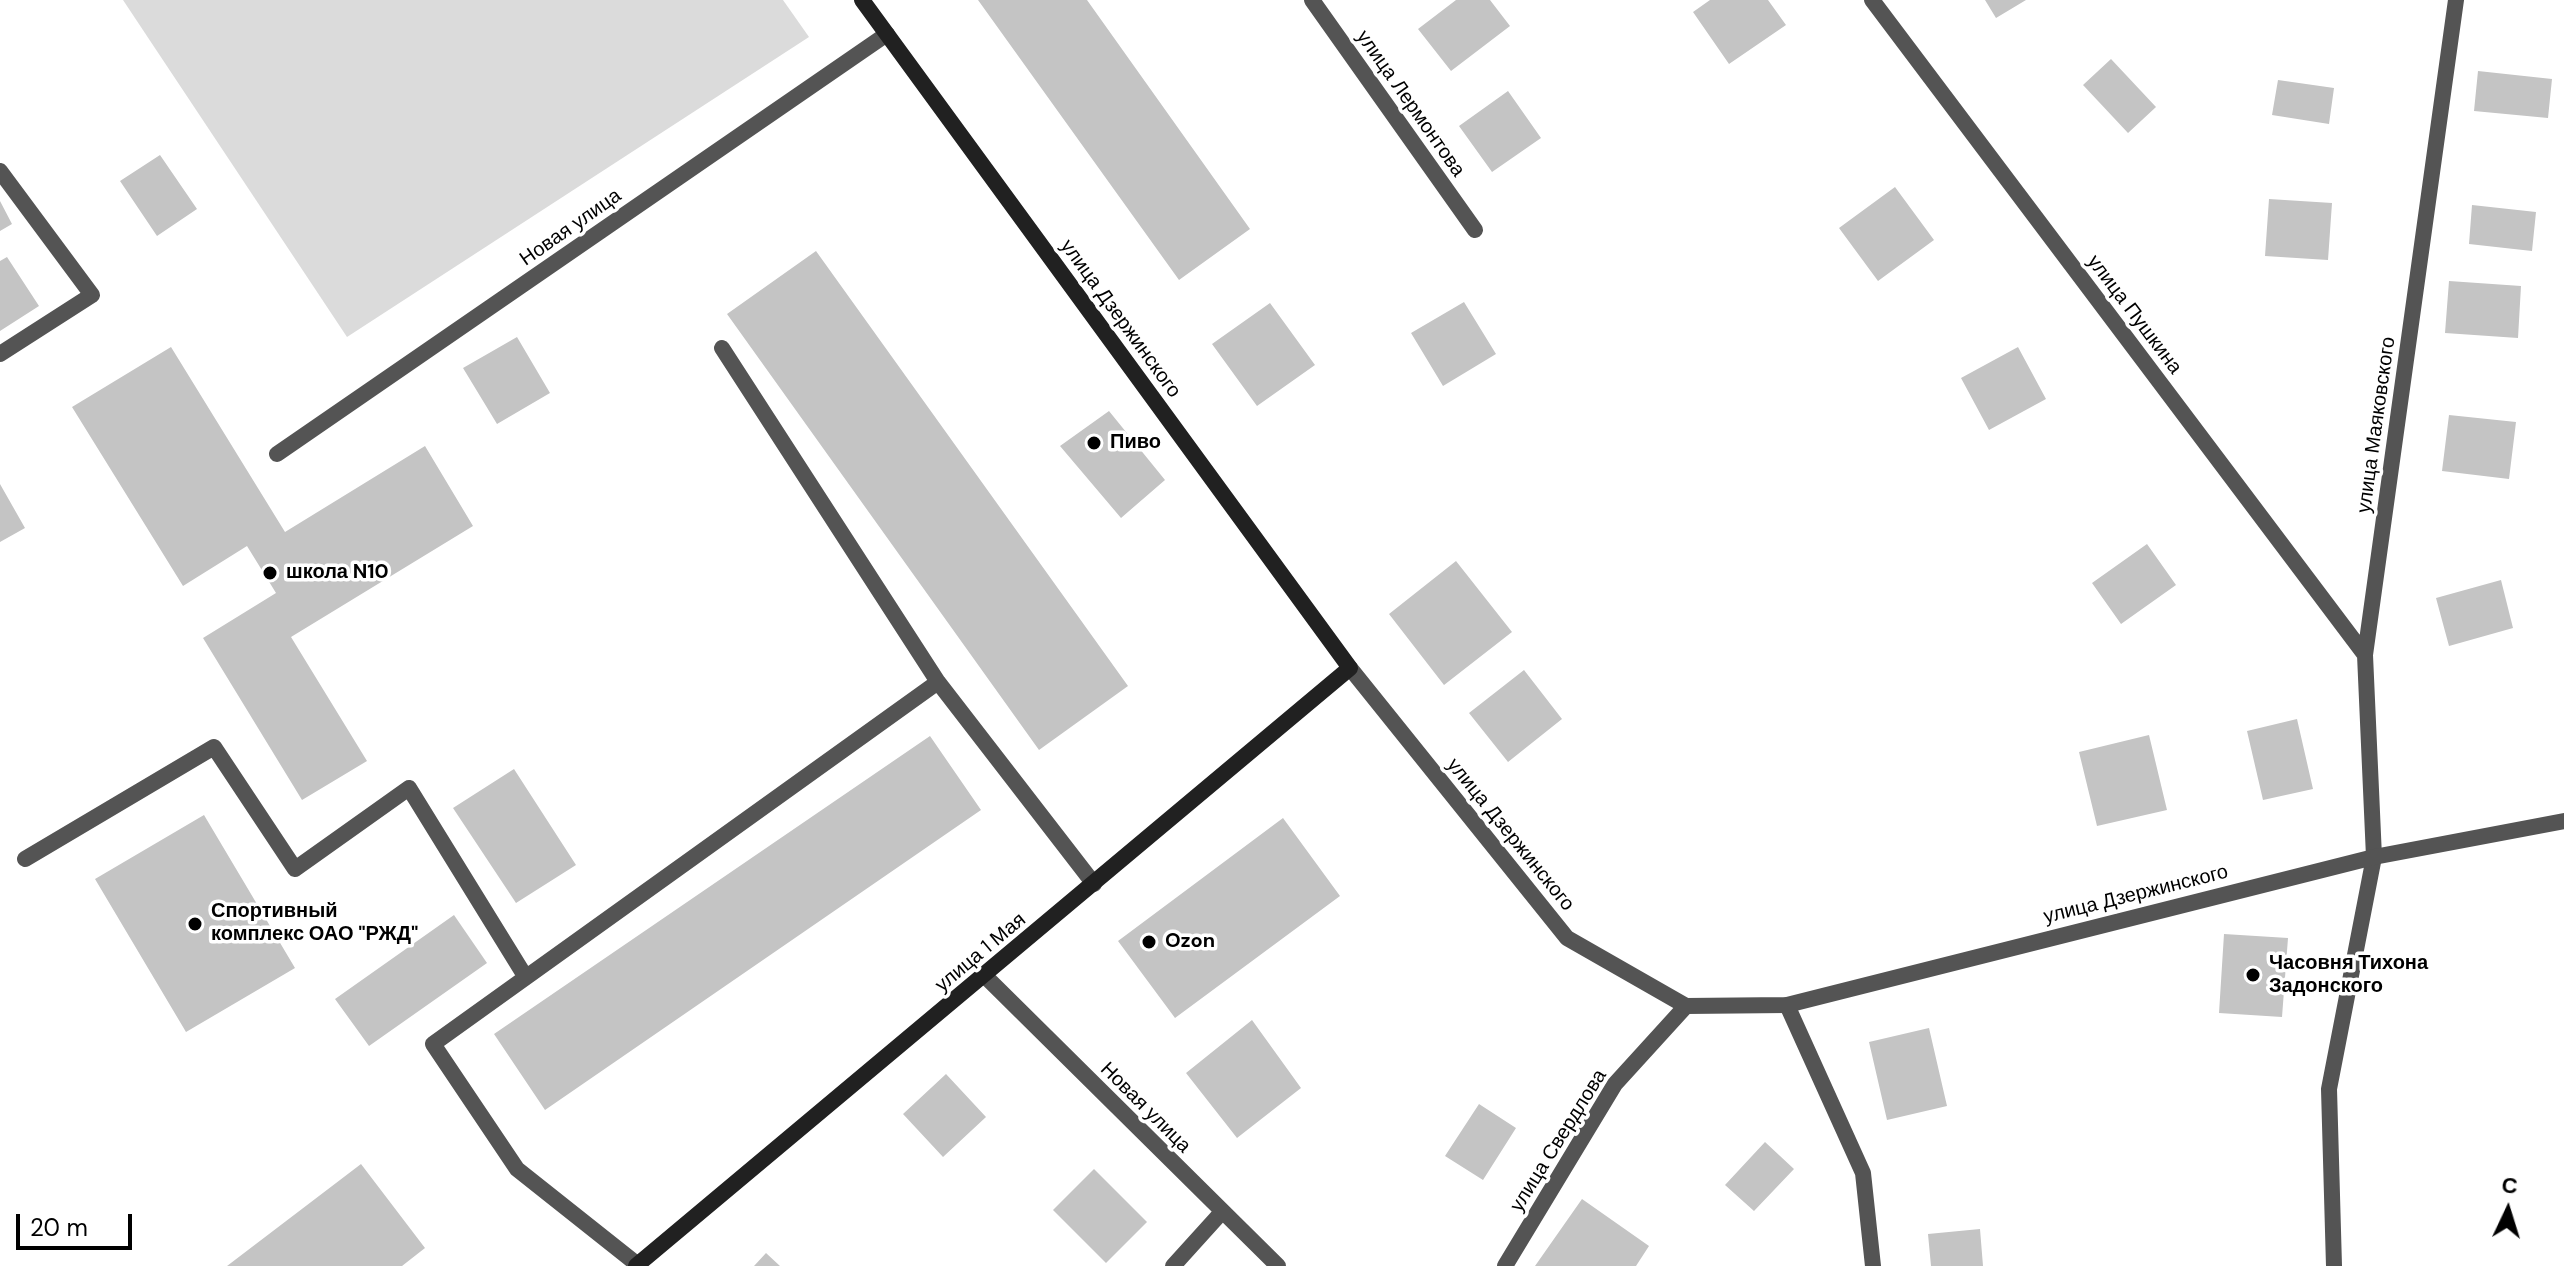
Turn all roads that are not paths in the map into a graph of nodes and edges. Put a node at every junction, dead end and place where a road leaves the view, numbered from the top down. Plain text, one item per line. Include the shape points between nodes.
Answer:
1 (862, 0) edge
2 (1312, 0) edge
3 (1872, 0) edge
4 (2456, 0) edge
5 (887, 34) junction
6 (0, 171) edge
7 (1475, 230) dead end
8 (722, 348) dead end
9 (0, 354) edge
10 (277, 454) dead end
11 (2365, 655) junction
12 (1350, 668) junction
13 (938, 682) junction
14 (2564, 821) edge
15 (2374, 857) junction
16 (25, 859) dead end
17 (1094, 884) junction
18 (525, 976) junction
19 (985, 976) junction
20 (1787, 1005) junction
21 (1686, 1006) junction
22 (1221, 1213) junction
23 (637, 1266) edge
24 (1173, 1266) edge
25 (1278, 1266) edge
26 (1505, 1266) edge
27 (1873, 1266) edge
28 (2334, 1266) edge

1 - 5 main road, улица Дзержинского
2 - 7 street, улица Лермонтова
3 - 11 street, улица Пушкина
4 - 11 street, улица Маяковского
5 - 10 street, Новая улица
5 - 12 main road, улица Дзержинского
6 - 9 street via 92,295
8 - 13 street
11 - 15 street, улица Маяковского
12 - 17 main road, улица 1 Мая
12 - 21 street, улица Дзержинского via 1567,938
13 - 17 street
13 - 18 street
14 - 15 street, улица Дзержинского
15 - 20 street, улица Дзержинского
15 - 28 street, улица Маяковского via 2329,1089
16 - 18 street via 214,747 295,869 409,788
17 - 19 main road, улица 1 Мая
18 - 23 street via 433,1044 517,1169
19 - 22 street, Новая улица
19 - 23 main road, улица 1 Мая
20 - 21 street, улица Дзержинского
20 - 27 street via 1863,1173
21 - 26 street, улица Свердлова via 1615,1084
22 - 24 street
22 - 25 street, Новая улица

